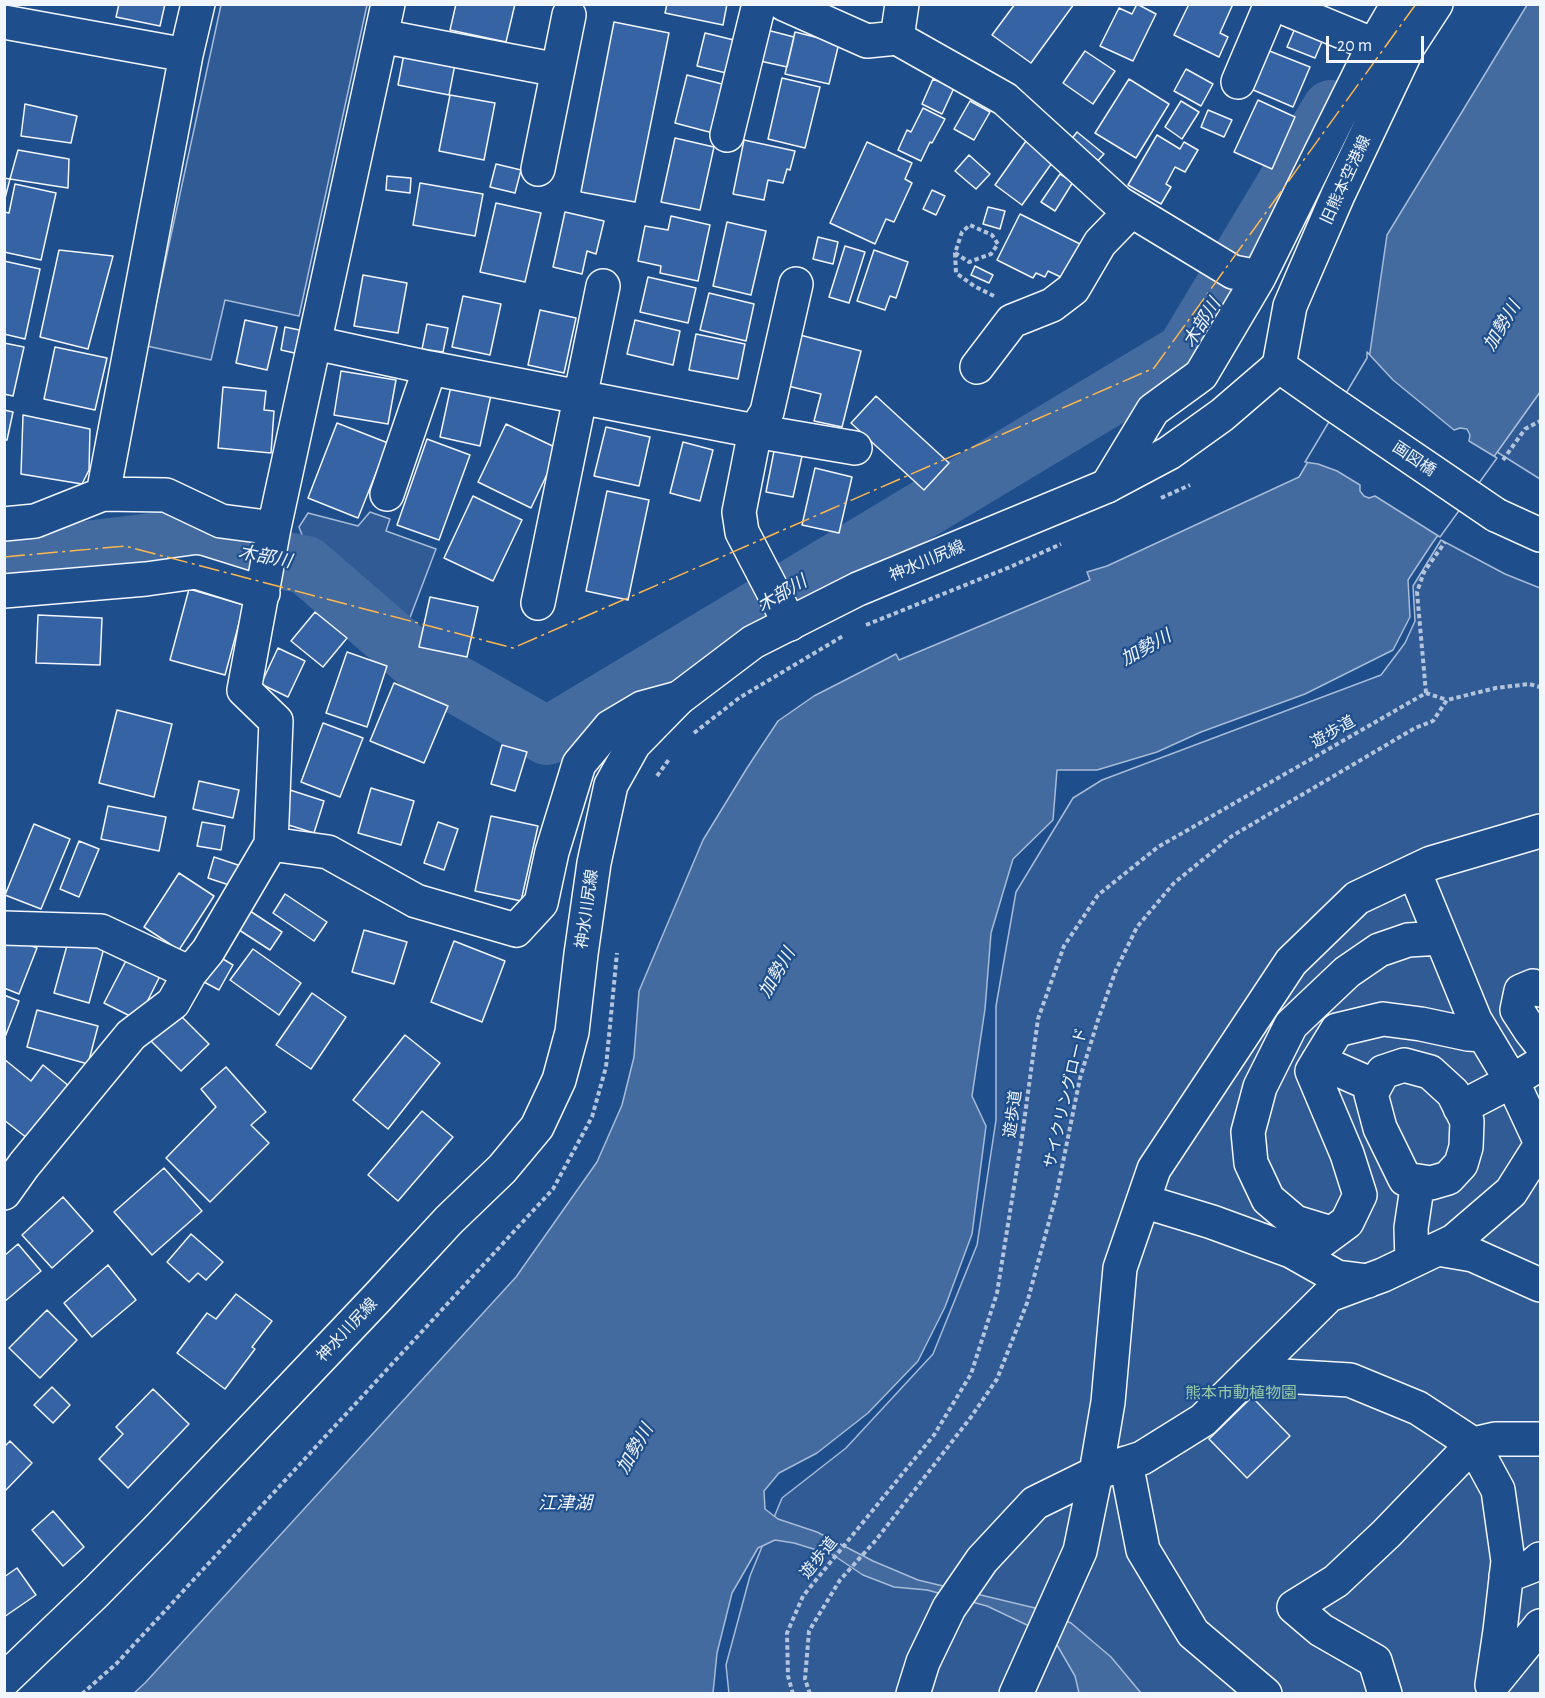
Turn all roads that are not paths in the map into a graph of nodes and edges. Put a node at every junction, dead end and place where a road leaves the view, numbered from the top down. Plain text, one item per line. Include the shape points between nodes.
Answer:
1 (198, 4) edge
2 (759, 4) edge
3 (784, 4) edge
4 (902, 4) edge
5 (1273, 4) edge
6 (1398, 4) edge
7 (1436, 4) edge
8 (569, 15) dead end
9 (384, 20) edge
10 (4, 22) edge
11 (897, 38) junction
12 (1374, 45) junction
13 (186, 56) junction
14 (558, 70) junction
15 (1238, 82) dead end
16 (726, 135) dead end
17 (538, 169) dead end
18 (1131, 211) junction
19 (1259, 277) junction
20 (796, 284) dead end
21 (603, 286) dead end
22 (315, 343) junction
23 (1279, 366) junction
24 (977, 367) dead end
25 (429, 368) junction
26 (579, 397) junction
27 (755, 431) junction
28 (855, 448) dead end
29 (1107, 486) junction
30 (103, 494) junction
31 (387, 494) dead end
32 (4, 524) edge
33 (274, 528) junction
34 (1540, 535) edge
35 (4, 591) edge
36 (263, 593) junction
37 (538, 603) dead end
38 (790, 624) junction
39 (679, 698) junction
40 (1540, 831) edge
41 (271, 844) junction
42 (1414, 871) junction
43 (4, 928) edge
44 (1441, 938) junction
45 (190, 973) junction
46 (1540, 990) edge
47 (1291, 1025) junction
48 (1484, 1035) junction
49 (1540, 1043) edge
50 (1322, 1055) junction
51 (1540, 1064) edge
52 (1512, 1081) junction
53 (1375, 1086) junction
54 (1460, 1107) junction
55 (1540, 1141) edge
56 (1540, 1146) edge
57 (1418, 1181) junction
58 (4, 1193) edge
59 (1143, 1201) junction
60 (1331, 1233) junction
61 (1425, 1255) junction
62 (1301, 1256) junction
63 (1368, 1281) junction
64 (1540, 1285) edge
65 (1249, 1374) junction
66 (1540, 1439) edge
67 (1473, 1444) junction
68 (1111, 1468) junction
69 (1540, 1559) edge
70 (1506, 1576) junction
71 (1540, 1626) edge
72 (4, 1680) edge
73 (1489, 1689) edge
74 (913, 1694) edge
75 (1016, 1694) edge
76 (1265, 1694) edge
77 (1385, 1694) edge

1 - 13 street
2 - 16 street
3 - 11 street via 867,41
4 - 11 street
5 - 12 street
5 - 15 street
6 - 12 street
7 - 23 street, 旧熊本空港線 via 1408,47 1294,295
8 - 14 street
9 - 14 street
9 - 22 street
10 - 13 street
11 - 18 street via 1005,99
12 - 19 street
13 - 30 street
14 - 17 street
18 - 19 street via 1233,272
18 - 24 street via 1100,243 1073,289 1052,305 1012,321
19 - 29 street via 1201,375 1154,410
20 - 27 street via 767,412
21 - 26 street
22 - 25 street
22 - 33 street
23 - 29 street, 神水川尻線 via 1178,447
23 - 34 street, 画図橋, bridge via 1496,515
25 - 26 street
25 - 31 street
26 - 27 street
26 - 37 street
27 - 28 street
27 - 38 street via 739,512 742,532
29 - 38 street, 神水川尻線 via 858,589
30 - 32 street via 35,521
30 - 33 street via 166,495 221,521
33 - 36 street
35 - 36 street via 196,572
36 - 41 street via 244,690 276,721
38 - 39 street, 神水川尻線 via 753,642
39 - 41 street via 642,708 610,727 579,764 541,903 516,930 416,901 328,852
39 - 72 street, 神水川尻線 via 634,744 611,785 594,863 572,1032 559,1080 537,1127 502,1169 449,1220 156,1531
40 - 42 street
41 - 45 street via 208,951
42 - 44 street
42 - 59 street via 1357,898 1292,962 1154,1170
43 - 45 street via 101,931
44 - 47 street via 1408,940 1379,950 1347,972
44 - 48 street
45 - 58 street via 172,1003 131,1035
46 - 49 street via 1533,986 1521,991 1517,1010
47 - 50 street
47 - 60 street via 1260,1087 1248,1132 1251,1163 1268,1199 1277,1207 1295,1222
48 - 50 street via 1383,1019 1337,1030
48 - 52 street
50 - 53 street
50 - 60 street via 1312,1071 1360,1195 1347,1222
51 - 52 street
52 - 54 street
52 - 55 street
53 - 54 street via 1383,1072 1404,1065 1430,1072 1453,1093
53 - 57 street via 1371,1094 1380,1128 1406,1179
54 - 57 street via 1467,1121 1461,1164 1448,1178 1431,1183
56 - 61 street via 1511,1192 1454,1241
57 - 61 street via 1411,1228
59 - 62 street
59 - 68 street via 1120,1268 1108,1402
60 - 62 street
61 - 63 street
61 - 64 street via 1473,1255
62 - 63 street via 1337,1277
63 - 65 street via 1329,1295
65 - 67 street via 1350,1380 1418,1408
65 - 68 street via 1203,1420 1142,1458
66 - 67 street via 1495,1439
67 - 70 street via 1498,1490 1508,1560
67 - 77 street via 1336,1581 1294,1607 1321,1630 1375,1661
68 - 74 street via 1035,1503 982,1560 949,1608 923,1662
68 - 75 street via 1080,1551
68 - 76 street via 1143,1550 1193,1633
69 - 70 street
70 - 73 street
71 - 73 street

